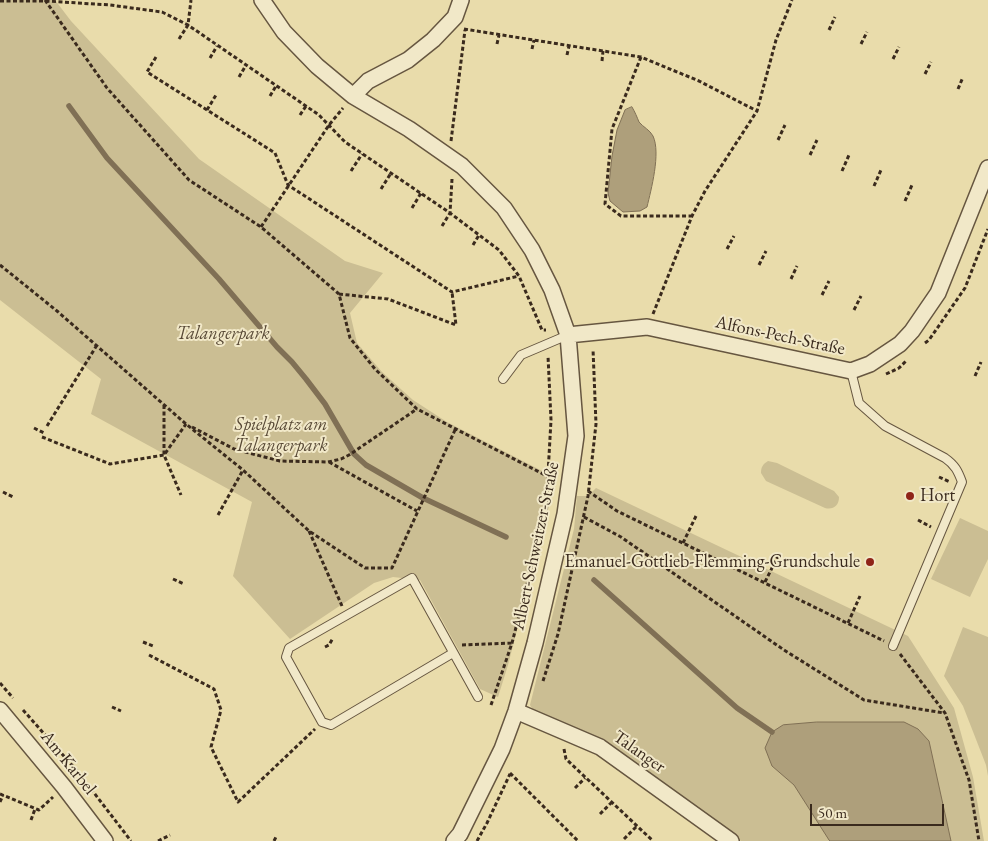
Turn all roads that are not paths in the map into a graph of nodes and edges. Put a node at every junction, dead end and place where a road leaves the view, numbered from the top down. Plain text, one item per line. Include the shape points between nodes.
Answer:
1 (262, 0) edge
2 (461, 0) edge
3 (353, 96) junction
4 (988, 168) edge
5 (568, 335) junction
6 (851, 371) junction
7 (503, 379) dead end
8 (893, 646) road end
9 (453, 653) junction
10 (478, 697) dead end
11 (0, 710) edge
12 (516, 711) junction
13 (105, 841) edge
14 (454, 841) edge
15 (731, 841) edge

1 - 3 street, Albert-Schweitzer-Straße via 284,32 316,66
2 - 3 street via 455,17 433,40 408,60 368,81
3 - 5 street, Albert-Schweitzer-Straße via 462,166 504,208 532,250 552,290
4 - 6 street, Alfons-Pech-Straße via 938,293 900,344 870,364
5 - 6 street, Alfons-Pech-Straße via 647,327
5 - 7 lane via 521,356
5 - 12 street, Albert-Schweitzer-Straße via 576,436 565,514
6 - 8 lane via 859,403 885,426 953,464 962,482
9 - 9 lane via 412,578 289,648 286,657 322,722 331,724
9 - 10 lane
11 - 13 street, Am Karbel
12 - 14 street, Albert-Schweitzer-Straße via 502,749
12 - 15 street, Talanger via 600,748

